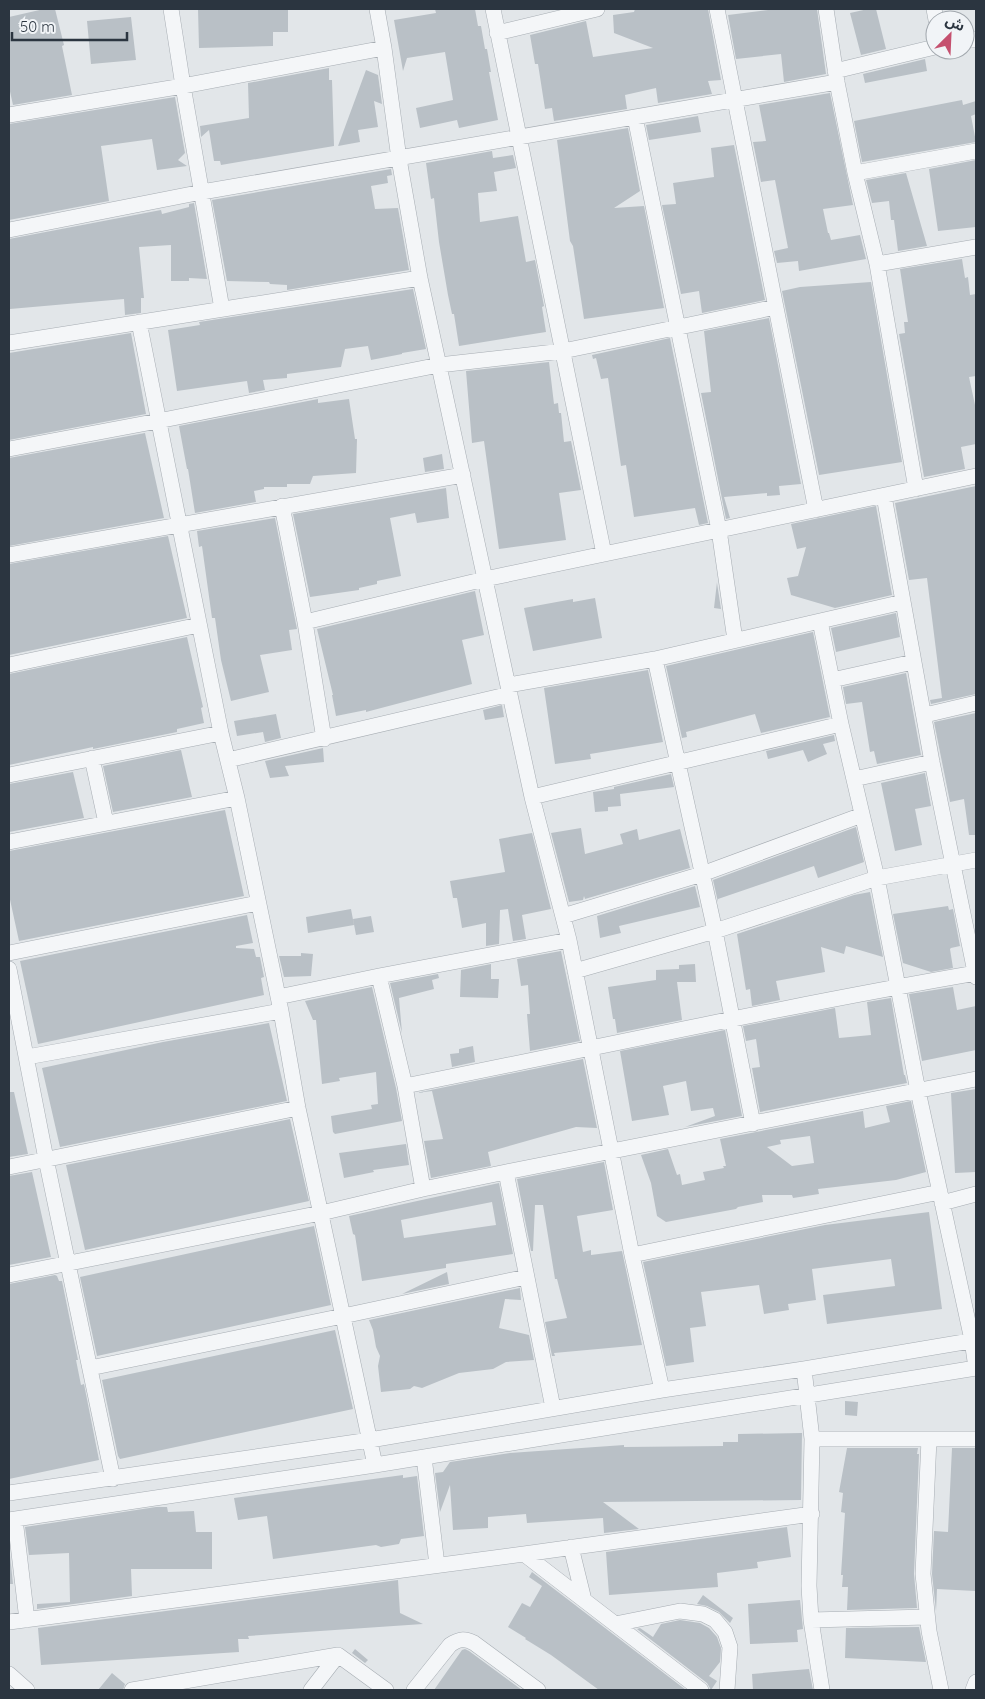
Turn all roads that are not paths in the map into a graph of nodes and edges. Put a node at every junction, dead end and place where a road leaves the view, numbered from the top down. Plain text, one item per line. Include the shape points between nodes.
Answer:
1 (171, 9) edge
2 (377, 9) edge
3 (493, 9) edge
4 (597, 9) edge
5 (717, 9) edge
6 (826, 9) edge
7 (497, 32) junction
8 (384, 48) junction
9 (925, 50) edge
10 (836, 76) junction
11 (182, 86) junction
12 (734, 99) junction
13 (9, 115) edge
14 (635, 117) junction
15 (519, 138) junction
16 (976, 151) edge
17 (399, 159) junction
18 (855, 173) junction
19 (202, 192) junction
20 (9, 230) edge
21 (976, 247) edge
22 (876, 264) junction
23 (420, 278) junction
24 (776, 307) junction
25 (222, 309) junction
26 (139, 322) junction
27 (678, 327) junction
28 (9, 343) edge
29 (562, 351) junction
30 (439, 365) junction
31 (158, 421) junction
32 (9, 449) edge
33 (462, 475) junction
34 (976, 476) edge
35 (916, 489) junction
36 (884, 496) junction
37 (282, 506) junction
38 (816, 510) junction
39 (179, 525) junction
40 (719, 530) junction
41 (604, 554) junction
42 (9, 555) edge
43 (485, 579) junction
44 (903, 602) junction
45 (820, 621) junction
46 (305, 622) junction
47 (199, 625) junction
48 (735, 640) junction
49 (655, 659) junction
50 (913, 662) junction
51 (9, 664) edge
52 (832, 680) junction
53 (509, 690) junction
54 (976, 702) edge
55 (925, 715) junction
56 (841, 724) junction
57 (221, 733) junction
58 (324, 739) junction
59 (92, 758) junction
60 (228, 760) junction
61 (678, 761) junction
62 (932, 762) junction
63 (9, 775) edge
64 (854, 779) junction
65 (532, 797) junction
66 (237, 798) junction
67 (862, 815) junction
68 (106, 824) junction
69 (9, 842) edge
70 (976, 860) edge
71 (954, 864) junction
72 (702, 874) junction
73 (877, 878) junction
74 (258, 903) junction
75 (564, 916) junction
76 (715, 931) junction
77 (569, 940) junction
78 (9, 953) edge
79 (9, 969) edge
80 (575, 971) junction
81 (976, 974) edge
82 (379, 976) junction
83 (898, 986) junction
84 (280, 1004) junction
85 (732, 1018) junction
86 (590, 1049) junction
87 (27, 1057) junction
88 (976, 1079) edge
89 (405, 1086) junction
90 (918, 1091) junction
91 (298, 1108) junction
92 (753, 1124) junction
93 (612, 1152) junction
94 (46, 1159) junction
95 (9, 1167) edge
96 (506, 1172) junction
97 (423, 1189) junction
98 (976, 1194) edge
99 (941, 1198) junction
100 (322, 1214) junction
101 (632, 1255) junction
102 (68, 1263) junction
103 (9, 1275) edge
104 (526, 1277) junction
105 (343, 1316) junction
106 (974, 1340) edge
107 (90, 1368) junction
108 (976, 1368) edge
109 (804, 1369) junction
110 (662, 1390) junction
111 (807, 1394) junction
112 (553, 1408) junction
113 (928, 1438) junction
114 (812, 1439) junction
115 (370, 1440) junction
116 (976, 1440) edge
117 (424, 1457) junction
118 (375, 1465) junction
119 (113, 1479) junction
120 (9, 1493) edge
121 (812, 1514) junction
122 (12, 1519) edge
123 (571, 1547) junction
124 (524, 1554) junction
125 (437, 1565) junction
126 (584, 1600) junction
127 (927, 1617) junction
128 (27, 1620) junction
129 (811, 1620) junction
130 (9, 1622) edge
131 (615, 1624) junction
132 (338, 1655) junction
133 (10, 1678) edge
134 (976, 1682) edge
135 (27, 1690) edge
136 (132, 1690) edge
137 (311, 1690) edge
138 (386, 1690) edge
139 (414, 1690) edge
140 (538, 1690) edge
141 (701, 1690) edge
142 (727, 1690) edge
143 (822, 1690) edge
144 (941, 1690) edge
145 (973, 1690) edge

1 - 11 street
2 - 8 street
3 - 7 street
4 - 7 street
5 - 12 street
6 - 10 street
7 - 15 street
8 - 11 street
8 - 17 street
9 - 10 street
10 - 12 street
10 - 18 street
11 - 13 street
11 - 19 street
12 - 14 street
12 - 24 street
14 - 15 street
14 - 27 street
15 - 17 street
15 - 29 street
16 - 18 street
17 - 19 street
17 - 23 street
18 - 22 street
19 - 20 street
19 - 25 street
21 - 22 street
22 - 35 street
23 - 25 street
23 - 30 street
24 - 27 street
24 - 38 street
25 - 26 street
26 - 28 street
26 - 31 street
27 - 29 street
27 - 40 street
29 - 30 street
29 - 41 street
30 - 31 street
30 - 33 street
31 - 32 street
31 - 39 street
33 - 37 street
33 - 43 street
34 - 35 street
35 - 36 street
36 - 38 street
36 - 44 street
37 - 39 street
37 - 46 street
38 - 40 street
39 - 42 street
39 - 47 street
40 - 41 street
40 - 48 street
41 - 43 street
43 - 46 street
43 - 53 street
44 - 45 street
44 - 50 street
45 - 48 street
45 - 52 street
46 - 58 street
47 - 51 street
47 - 57 street
48 - 49 street
49 - 53 street
49 - 61 street
50 - 52 street
50 - 55 street
52 - 56 street
53 - 58 street
53 - 65 street
54 - 55 street
55 - 62 street
56 - 61 street
56 - 64 street
57 - 59 street
57 - 60 street
58 - 60 street
59 - 63 street
59 - 68 street
60 - 66 street
61 - 65 street
61 - 72 street
62 - 64 street
62 - 71 street
64 - 67 street
65 - 75 street
66 - 68 street
66 - 74 street
67 - 72 street
67 - 73 street
68 - 69 street
70 - 71 street
71 - 73 street
71 - 81 street
72 - 75 street
72 - 76 street
73 - 76 street
73 - 83 street
74 - 78 street
74 - 84 street
75 - 77 street
76 - 80 street
76 - 85 street
77 - 80 street
77 - 82 street
79 - 87 street
80 - 86 street
81 - 83 street
82 - 84 street
82 - 89 street
83 - 85 street
83 - 90 street
84 - 87 street
84 - 91 street
85 - 86 street
85 - 92 street
86 - 89 street
86 - 93 street
87 - 94 street
88 - 90 street
89 - 97 street
90 - 92 street
90 - 99 street
91 - 94 street
91 - 100 street
92 - 93 street
93 - 96 street
93 - 101 street
94 - 95 street
94 - 102 street
96 - 97 street
96 - 104 street
97 - 100 street
98 - 99 street
99 - 101 street
99 - 106 street
100 - 102 street
100 - 105 street
101 - 110 street
102 - 103 street
102 - 107 street
104 - 105 street
104 - 112 street
105 - 107 street
105 - 115 street
106 - 108 street
106 - 109 street
107 - 119 street
108 - 111 street
109 - 110 street
109 - 111 street
110 - 112 street
111 - 114 street
111 - 117 street
112 - 115 street
113 - 114 street
113 - 116 street
113 - 127 street via 923,1574
114 - 121 street
115 - 118 street
115 - 119 street
117 - 118 street
117 - 125 street
118 - 122 street
119 - 120 street
121 - 123 street
121 - 129 street
122 - 128 street
123 - 124 street
123 - 126 street
124 - 125 street
124 - 126 street
125 - 128 street
126 - 131 street
127 - 129 street
127 - 144 street
128 - 130 street
129 - 143 street
131 - 141 street
131 - 142 street via 680,1611 703,1614 715,1620 725,1632 730,1647
132 - 136 street
132 - 137 street
132 - 138 street
133 - 135 street
134 - 145 street
139 - 140 street via 450,1645 465,1639

